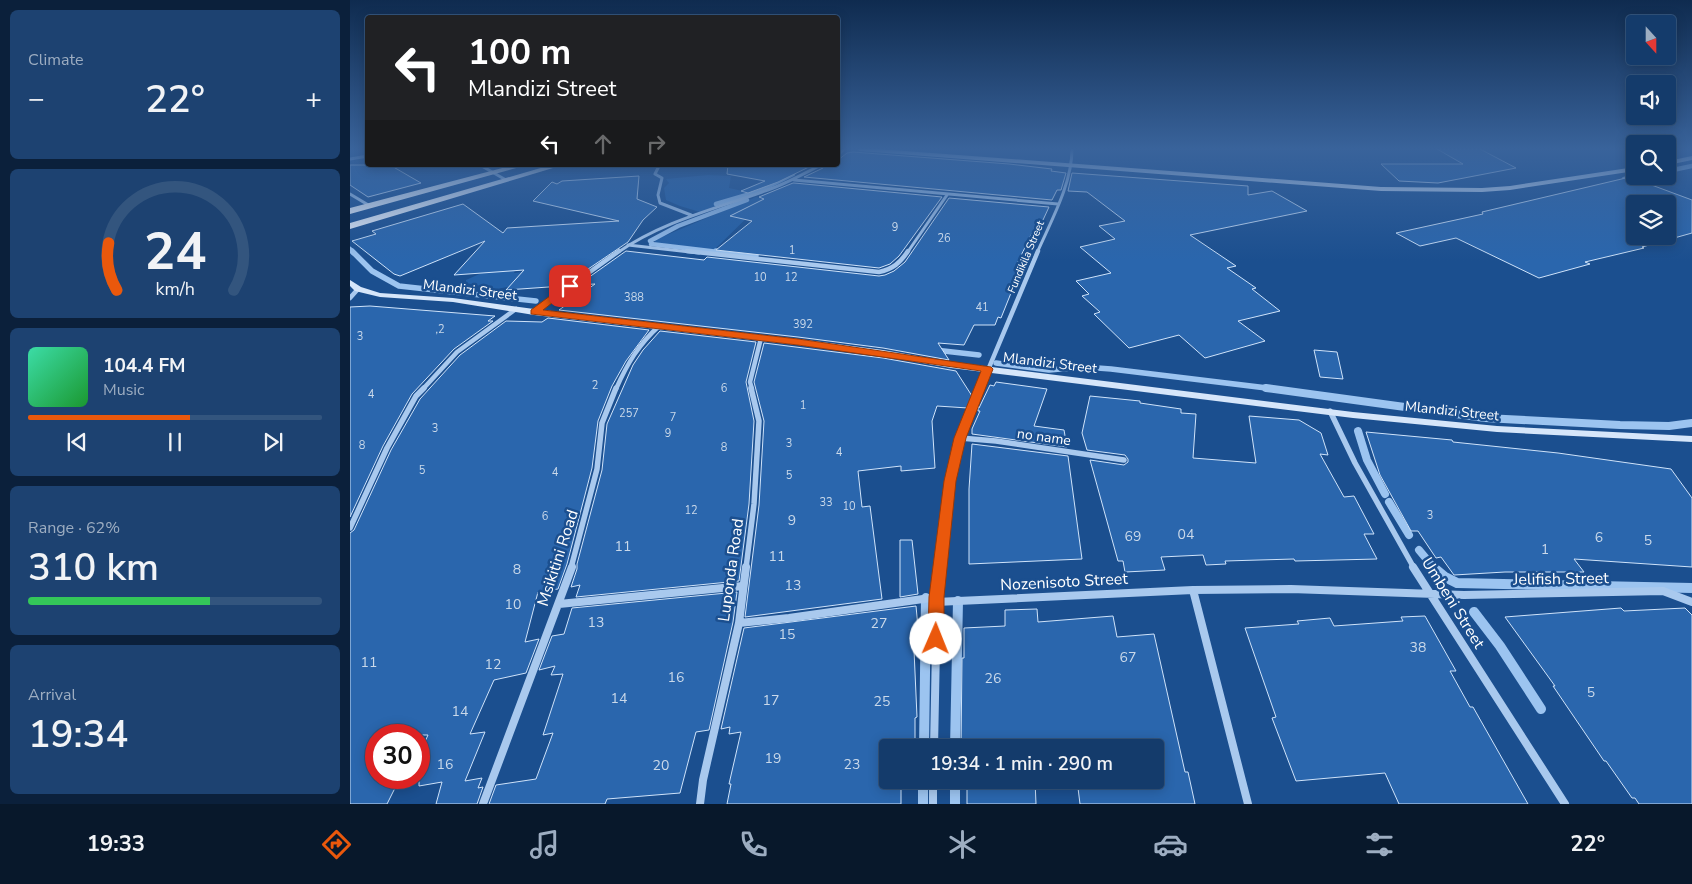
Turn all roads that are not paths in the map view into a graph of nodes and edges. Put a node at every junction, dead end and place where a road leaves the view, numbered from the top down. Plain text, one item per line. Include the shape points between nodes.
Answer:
1 (443, 187) edge
2 (484, 187) edge
3 (660, 187) edge
4 (776, 187) edge
5 (856, 187) edge
6 (1064, 187) edge
7 (1350, 187) edge
8 (1519, 187) edge
9 (350, 194) edge
10 (947, 196) junction
11 (1058, 204) junction
12 (370, 206) junction
13 (350, 211) edge
14 (691, 215) junction
15 (350, 226) edge
16 (628, 245) junction
17 (350, 282) edge
18 (358, 289) junction
19 (350, 298) edge
20 (516, 309) junction
21 (534, 312) junction
22 (660, 325) junction
23 (761, 338) junction
24 (987, 369) junction
25 (1330, 411) junction
26 (960, 438) junction
27 (1692, 439) edge
28 (1124, 460) dead end
29 (350, 528) edge
30 (743, 586) junction
31 (1193, 590) junction
32 (1429, 592) junction
33 (936, 600) junction
34 (1692, 602) edge
35 (559, 604) junction
36 (739, 623) junction
37 (934, 739) edge
38 (933, 789) edge
39 (483, 804) edge
40 (700, 804) edge
41 (933, 804) edge
42 (1248, 804) edge
43 (1564, 804) edge

1 - 12 main road
2 - 15 main road
3 - 14 street via 660,203
4 - 14 street
5 - 10 street
6 - 11 street, Fundikila Street
7 - 8 street via 1437,190
9 - 12 street
10 - 11 street
10 - 16 street via 900,262 890,270 879,272
11 - 24 street, Fundikila Street
12 - 13 main road
14 - 16 street
16 - 21 street
17 - 18 street, Mlandizi Street
18 - 19 street
18 - 20 street, Mlandizi Street via 380,295 453,300
20 - 21 street, Mlandizi Street
20 - 29 street via 457,352 416,396
21 - 22 street, Mlandizi Street
22 - 23 street, Mlandizi Street
22 - 35 street, Msikitini Road via 644,340 629,362 602,423 589,506
23 - 24 street, Mlandizi Street
23 - 30 street, Luponda Road via 750,382 759,421 754,504
24 - 25 street, Mlandizi Street
24 - 26 street, Fundikila Street
25 - 27 street, Mlandizi Street via 1498,429
25 - 32 street, Umbeni Street via 1352,460
26 - 28 street, no name
26 - 33 street, Fundikila Street via 950,481
30 - 35 street
30 - 36 street, Luponda Road
31 - 32 street, Nozenisoto Street
31 - 33 street, Nozenisoto Street
31 - 42 street
32 - 34 street, Jelifish Street via 1464,595 1663,591
32 - 43 street, Umbeni Street
33 - 36 street, Nozenisoto Street via 899,600 806,617
33 - 37 street, Fundikila Street
35 - 39 street, Msikitini Road
36 - 40 street, Luponda Road
38 - 41 street

